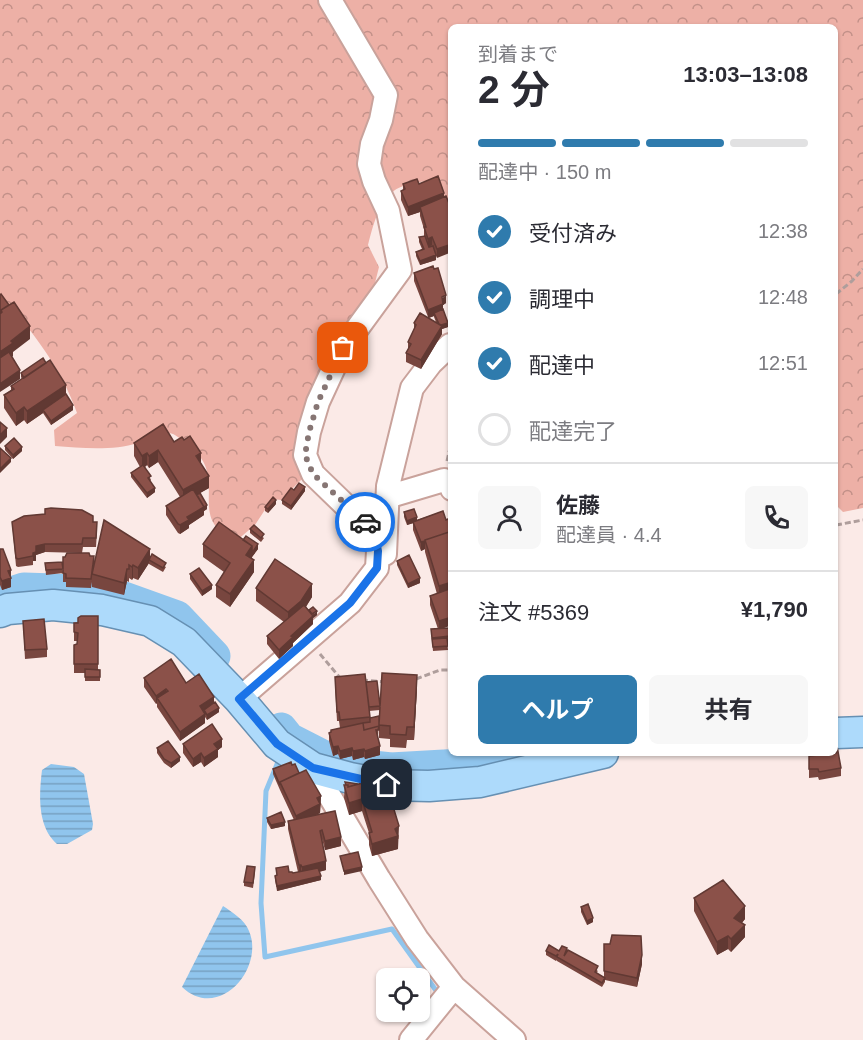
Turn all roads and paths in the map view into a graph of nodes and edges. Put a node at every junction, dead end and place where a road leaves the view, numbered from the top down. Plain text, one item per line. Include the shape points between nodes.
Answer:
1 (330, 0) edge
2 (863, 269) edge
3 (838, 292) edge
4 (448, 347) edge
5 (448, 482) edge
6 (387, 497) junction
7 (863, 520) edge
8 (838, 525) edge
9 (377, 568) junction
10 (0, 612) edge
11 (308, 640) junction
12 (448, 670) edge
13 (344, 680) edge
14 (352, 680) edge
15 (413, 680) edge
16 (390, 682) edge
17 (239, 699) junction
18 (863, 732) edge
19 (838, 733) edge
20 (590, 756) edge
21 (313, 768) junction
22 (454, 987) junction
23 (411, 1040) edge
24 (514, 1040) edge

1 - 9 street via 386,95 369,164 388,211 400,270 343,348 318,402 305,455 313,474 363,519 375,536
2 - 3 path
4 - 6 street via 412,388
5 - 6 street
6 - 9 street via 385,558
7 - 8 path
9 - 11 street via 350,603
10 - 17 main road via 53,605 102,610 150,621 184,642
11 - 13 path
11 - 17 street
12 - 15 path
14 - 16 path
17 - 21 main road via 277,744
18 - 19 main road
20 - 21 main road via 480,782 429,786 387,785
21 - 22 street via 417,939
22 - 23 street
22 - 24 street

